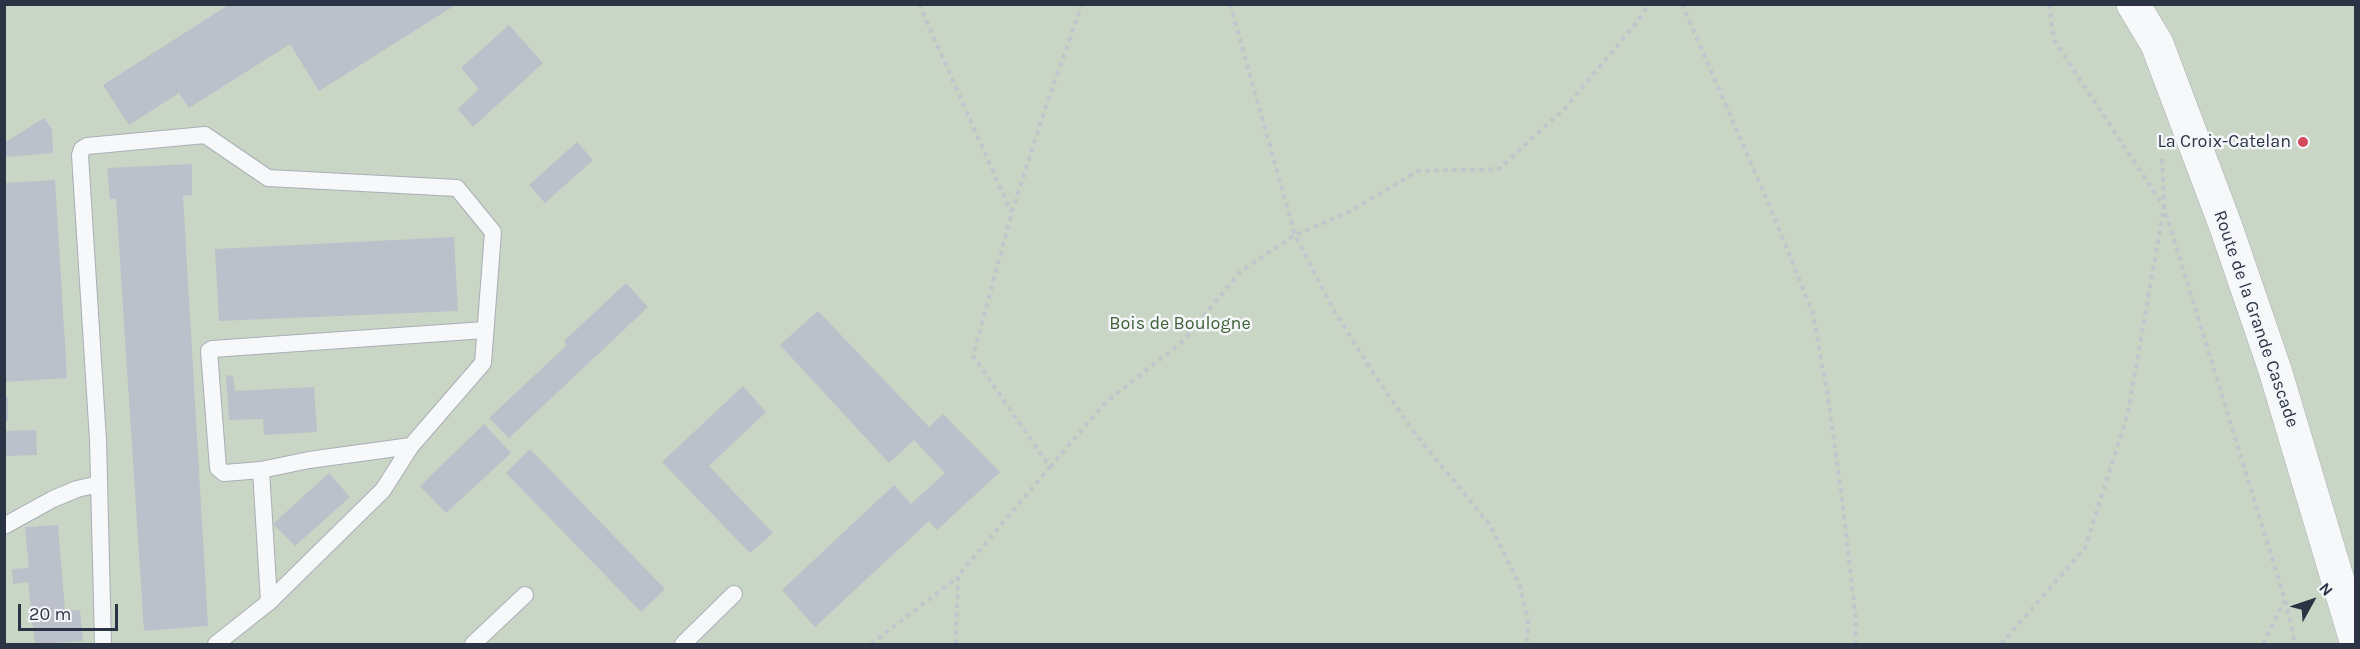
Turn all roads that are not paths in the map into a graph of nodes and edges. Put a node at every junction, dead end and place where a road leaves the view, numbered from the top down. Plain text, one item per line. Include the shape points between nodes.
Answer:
1 (2133, 4) edge
2 (2146, 4) edge
3 (2157, 44) junction
4 (485, 330) junction
5 (411, 446) junction
6 (261, 470) junction
7 (99, 484) junction
8 (4, 526) edge
9 (734, 594) dead end
10 (525, 595) dead end
11 (269, 602) junction
12 (2355, 641) edge
13 (103, 645) edge
14 (216, 645) edge
15 (473, 645) edge
16 (683, 645) edge

1 - 3 street, Route de la Grande Cascade
2 - 3 street
3 - 12 street, Route de la Grande Cascade via 2275,370
4 - 5 lane via 483,363
4 - 6 lane via 210,350 218,468 224,473
4 - 7 lane via 493,232 457,188 268,178 205,135 87,146 80,155
5 - 6 lane
5 - 11 lane via 383,490
6 - 11 lane
7 - 8 lane via 53,499
7 - 13 lane
9 - 16 lane
10 - 15 lane
11 - 14 lane

